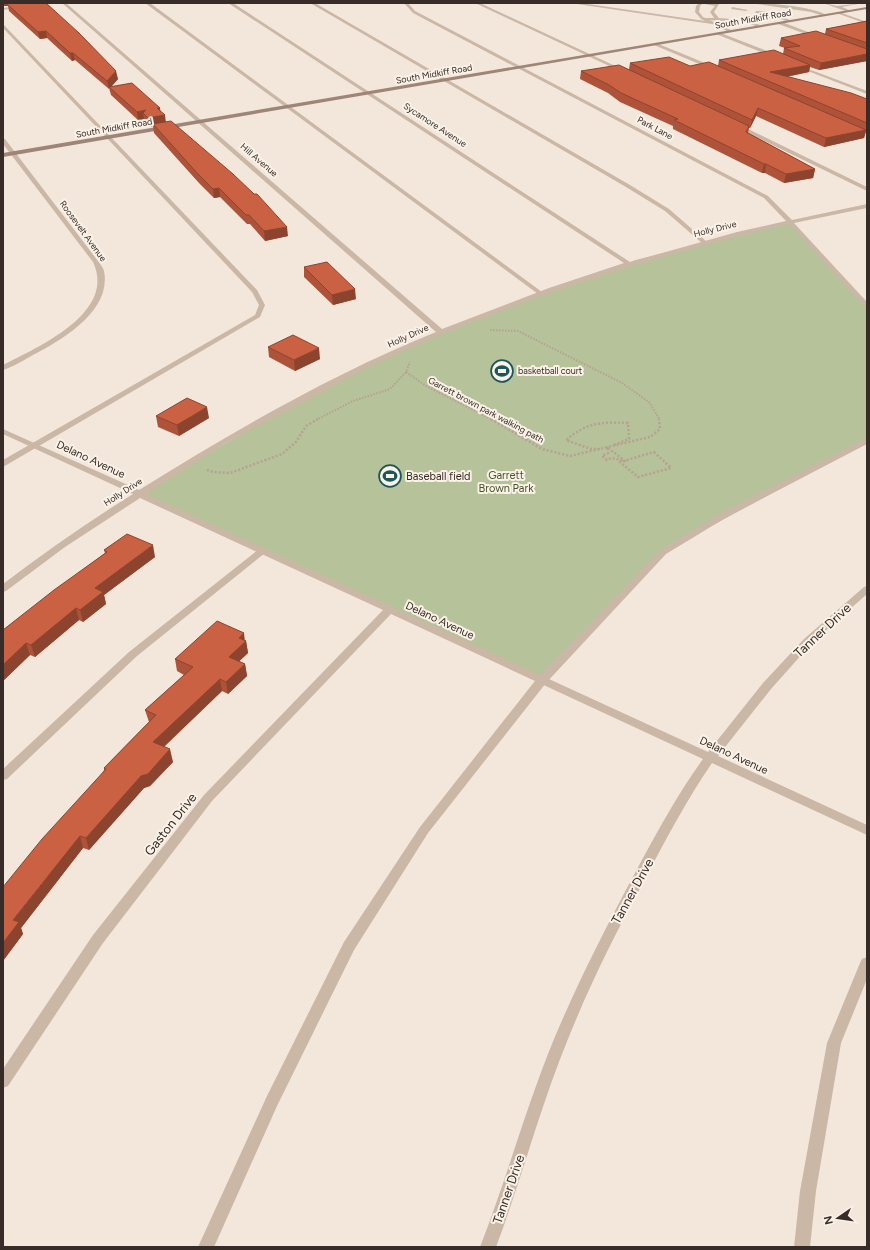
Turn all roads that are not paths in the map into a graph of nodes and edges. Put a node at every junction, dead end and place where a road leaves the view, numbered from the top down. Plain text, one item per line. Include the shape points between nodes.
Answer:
1 (52, 3) edge
2 (64, 3) edge
3 (147, 3) edge
4 (230, 3) edge
5 (312, 3) edge
6 (406, 3) edge
7 (477, 3) edge
8 (572, 3) edge
9 (701, 3) edge
10 (826, 3) edge
11 (862, 3) edge
12 (845, 4) edge
13 (852, 4) junction
14 (867, 4) edge
15 (719, 6) edge
16 (733, 7) dead end
17 (747, 7) edge
18 (816, 7) dead end
19 (867, 8) edge
20 (3, 9) edge
21 (695, 9) junction
22 (838, 10) junction
23 (778, 11) junction
24 (812, 11) junction
25 (682, 14) dead end
26 (824, 15) junction
27 (669, 16) junction
28 (702, 18) junction
29 (717, 19) junction
30 (746, 21) junction
31 (790, 21) junction
32 (710, 22) junction
33 (866, 22) edge
34 (780, 23) junction
35 (3, 25) edge
36 (758, 26) junction
37 (731, 31) junction
38 (718, 33) junction
39 (824, 39) edge
40 (656, 44) junction
41 (590, 55) junction
42 (780, 58) edge
43 (794, 64) edge
44 (520, 67) junction
45 (721, 72) edge
46 (631, 74) edge
47 (446, 80) junction
48 (368, 93) junction
49 (867, 93) edge
50 (287, 107) junction
51 (200, 121) junction
52 (734, 124) edge
53 (109, 137) junction
54 (3, 140) edge
55 (13, 154) junction
56 (3, 155) edge
57 (867, 189) edge
58 (867, 206) edge
59 (791, 222) junction
60 (704, 242) junction
61 (628, 263) junction
62 (540, 293) junction
63 (867, 306) edge
64 (441, 332) junction
65 (3, 368) edge
66 (3, 431) edge
67 (867, 441) edge
68 (35, 446) junction
69 (3, 464) edge
70 (138, 494) junction
71 (262, 551) junction
72 (3, 589) edge
73 (867, 589) edge
74 (388, 610) junction
75 (542, 680) junction
76 (711, 758) junction
77 (3, 776) edge
78 (867, 830) edge
79 (867, 963) edge
80 (3, 1081) edge
81 (206, 1247) edge
82 (488, 1247) edge
83 (802, 1247) edge

1 - 20 street
2 - 51 street, Hill Avenue
3 - 50 street
4 - 48 street, Sycamore Avenue
5 - 47 street
6 - 44 street, Park Lane via 414,12
7 - 41 street
8 - 27 street
9 - 15 street
9 - 21 street
10 - 22 street
11 - 13 street
11 - 14 street
12 - 13 street
13 - 22 street
15 - 21 street
15 - 29 street via 712,12
16 - 17 street
17 - 23 street
18 - 24 street
19 - 22 main road, South Midkiff Road
21 - 28 street
22 - 26 main road, South Midkiff Road
22 - 33 street
23 - 23 street via 758,9
23 - 24 street
23 - 30 street
23 - 31 street
24 - 26 street
25 - 27 street
26 - 31 main road, South Midkiff Road
27 - 32 street
28 - 29 street
28 - 32 street
29 - 30 street
30 - 36 street
31 - 34 main road, South Midkiff Road
32 - 37 street
34 - 36 main road, South Midkiff Road
34 - 39 street
35 - 53 street
36 - 37 main road, South Midkiff Road
37 - 38 main road, South Midkiff Road
38 - 40 main road, South Midkiff Road
38 - 42 street
40 - 41 main road, South Midkiff Road
40 - 45 street
41 - 44 main road, South Midkiff Road
41 - 46 street
43 - 49 street
44 - 47 main road, South Midkiff Road
44 - 59 street, Park Lane via 758,192
47 - 48 main road, South Midkiff Road
47 - 60 street via 667,210
48 - 50 main road, South Midkiff Road
48 - 61 street, Sycamore Avenue
50 - 51 main road, South Midkiff Road
50 - 62 street
51 - 53 main road, South Midkiff Road
51 - 64 street, Hill Avenue
52 - 57 street
53 - 55 main road, South Midkiff Road
53 - 68 street via 255,291 262,305 258,316
54 - 55 street, Roosevelt Avenue
55 - 56 main road, South Midkiff Road
55 - 65 street, Roosevelt Avenue via 96,262 101,280 95,303 76,325 53,342
58 - 59 street, Holly Drive
59 - 60 street, Holly Drive
59 - 63 street, Park Lane
60 - 61 street, Holly Drive
61 - 62 street, Holly Drive
62 - 64 street, Holly Drive
64 - 70 street, Holly Drive via 371,363 298,401 222,442
66 - 68 street, Delano Avenue
67 - 75 street via 724,515 663,552
68 - 69 street
68 - 70 street, Delano Avenue
70 - 71 street, Delano Avenue
70 - 72 street, Holly Drive
71 - 74 street, Delano Avenue
71 - 77 street via 133,654
73 - 76 street, Tanner Drive via 794,655
74 - 75 street, Delano Avenue
74 - 80 street, Gaston Drive via 208,798 98,939
75 - 76 street, Delano Avenue
75 - 81 street via 424,830 349,946 272,1101
76 - 78 street, Delano Avenue
76 - 82 street, Tanner Drive via 693,782 664,831 605,941 561,1039
79 - 83 street via 834,1043 808,1191

